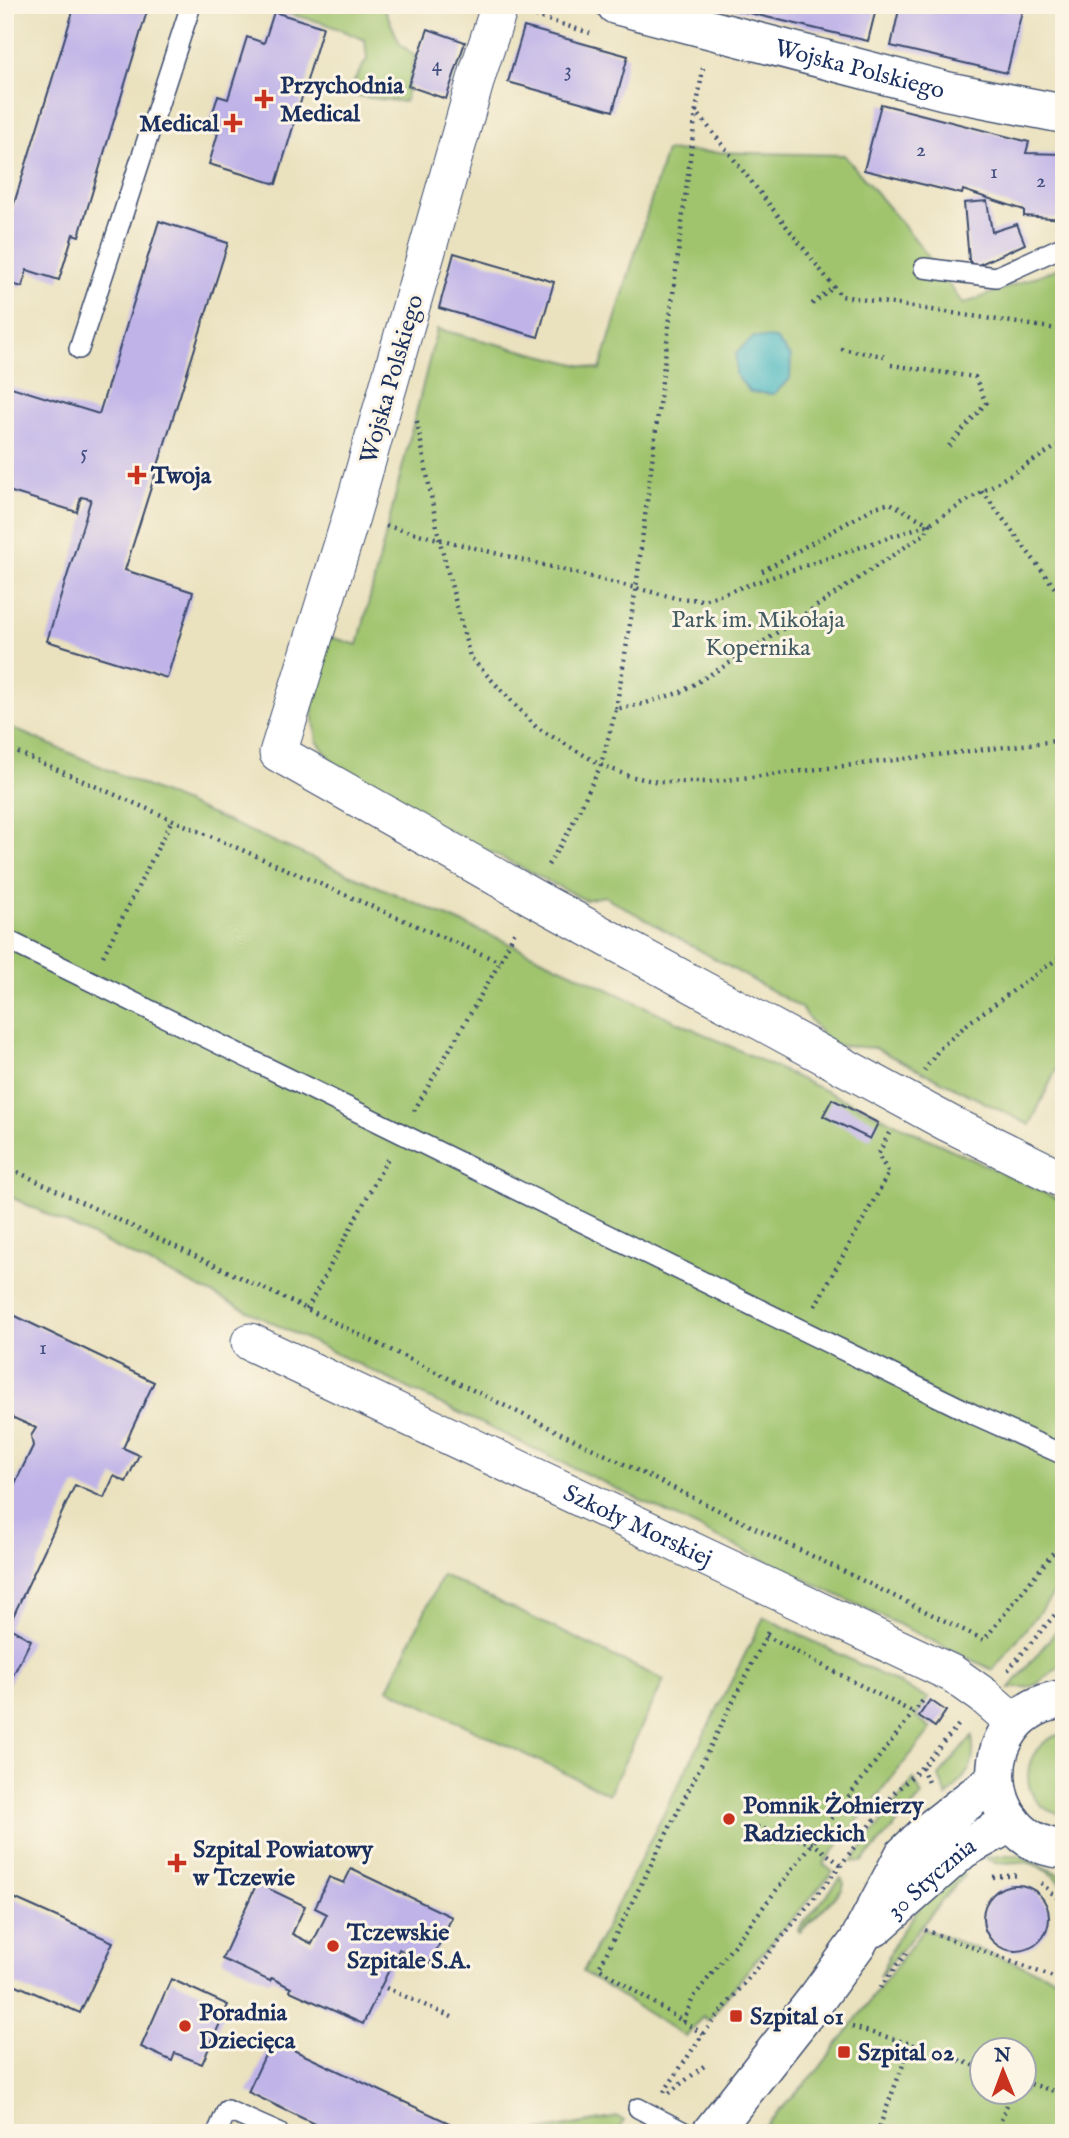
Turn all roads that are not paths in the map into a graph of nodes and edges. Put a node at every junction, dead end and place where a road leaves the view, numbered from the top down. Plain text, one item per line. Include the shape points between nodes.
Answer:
1 (191, 5) edge
2 (500, 5) edge
3 (616, 5) edge
4 (1064, 114) edge
5 (1064, 246) edge
6 (924, 268) dead end
7 (79, 349) dead end
8 (5, 939) edge
9 (1064, 1180) edge
10 (250, 1342) dead end
11 (1064, 1455) edge
12 (1064, 1699) edge
13 (1015, 1723) junction
14 (995, 1780) junction
15 (1012, 1822) junction
16 (1064, 1849) edge
17 (858, 1942) junction
18 (638, 2108) dead end
19 (217, 2133) edge
20 (279, 2133) edge
21 (687, 2133) edge
22 (711, 2133) edge

1 - 7 lane
2 - 9 street, Wojska Polskiego via 278,752 532,897 948,1123
3 - 4 street, Wojska Polskiego via 946,91
5 - 6 lane via 996,277
8 - 11 lane
10 - 13 street, Szkoły Morskiej via 953,1674
12 - 13 street via 1049,1700
13 - 14 street via 996,1759
14 - 15 street via 1000,1802
14 - 17 street, 30 Stycznia via 904,1854
15 - 16 street via 1031,1839
15 - 17 street, 30 Stycznia via 963,1849
17 - 22 street, 30 Stycznia
18 - 21 lane
19 - 20 lane via 227,2110

